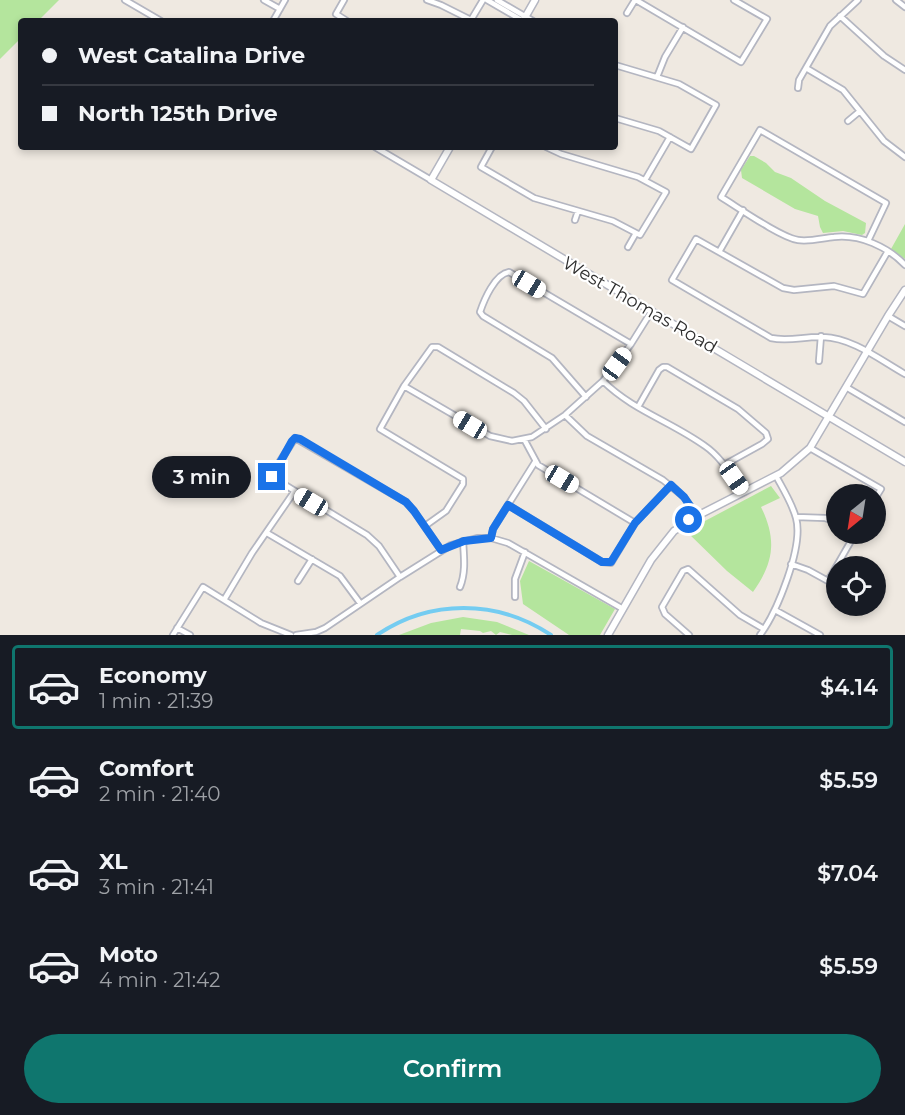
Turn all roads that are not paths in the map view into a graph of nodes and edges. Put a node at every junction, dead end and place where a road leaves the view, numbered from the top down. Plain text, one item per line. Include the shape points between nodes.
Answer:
1 (125, 0) edge
2 (264, 0) edge
3 (285, 0) edge
4 (344, 0) edge
5 (427, 0) edge
6 (483, 0) edge
7 (487, 0) edge
8 (497, 0) edge
9 (536, 0) edge
10 (636, 0) edge
11 (734, 0) edge
12 (858, 0) edge
13 (896, 0) edge
14 (905, 8) edge
15 (280, 9) junction
16 (627, 13) dead end
17 (840, 16) junction
18 (156, 18) edge
19 (275, 18) edge
20 (342, 18) edge
21 (467, 18) edge
22 (472, 18) edge
23 (520, 18) edge
24 (521, 18) edge
25 (525, 18) edge
26 (683, 27) junction
27 (618, 66) edge
28 (806, 68) junction
29 (905, 70) edge
30 (657, 77) junction
31 (798, 88) dead end
32 (860, 111) junction
33 (618, 119) edge
34 (848, 121) dead end
35 (670, 137) junction
36 (380, 150) edge
37 (448, 150) edge
38 (490, 150) edge
39 (552, 150) edge
40 (905, 157) edge
41 (431, 180) junction
42 (645, 180) junction
43 (743, 210) junction
44 (578, 211) junction
45 (575, 220) dead end
46 (636, 233) junction
47 (868, 241) junction
48 (628, 247) dead end
49 (888, 251) junction
50 (719, 252) junction
51 (905, 265) edge
52 (905, 290) edge
53 (651, 312) junction
54 (888, 316) junction
55 (905, 326) edge
56 (821, 336) junction
57 (632, 344) junction
58 (867, 352) junction
59 (819, 361) dead end
60 (905, 374) edge
61 (603, 381) junction
62 (404, 386) junction
63 (846, 387) junction
64 (586, 397) junction
65 (638, 407) junction
66 (565, 415) junction
67 (829, 416) junction
68 (905, 422) edge
69 (546, 429) junction
70 (524, 439) junction
71 (810, 448) junction
72 (535, 462) junction
73 (905, 462) edge
74 (724, 465) junction
75 (776, 476) junction
76 (871, 484) edge
77 (671, 485) junction
78 (294, 492) junction
79 (744, 492) junction
80 (508, 505) junction
81 (697, 516) junction
82 (796, 517) junction
83 (826, 518) edge
84 (635, 523) junction
85 (425, 526) junction
86 (267, 533) junction
87 (491, 538) junction
88 (464, 541) junction
89 (849, 544) edge
90 (441, 550) junction
91 (525, 552) junction
92 (312, 559) junction
93 (791, 564) junction
94 (400, 577) junction
95 (298, 581) dead end
96 (460, 587) dead end
97 (515, 597) dead end
98 (224, 600) junction
99 (360, 603) junction
100 (623, 609) junction
101 (775, 610) junction
102 (177, 628) junction
103 (764, 629) junction
104 (609, 634) edge
105 (818, 634) edge
106 (173, 635) edge
107 (190, 635) edge
108 (291, 635) edge
109 (296, 635) edge
110 (689, 635) edge
111 (760, 635) edge

1 - 18 street
2 - 15 street
3 - 15 street
4 - 20 street via 336,14
5 - 21 street
6 - 22 street
7 - 23 street
8 - 24 street
9 - 25 street
10 - 16 street
10 - 26 street
11 - 26 street via 767,19 741,62
12 - 17 street
13 - 14 street
15 - 19 street
17 - 28 street
17 - 29 street
26 - 30 street
27 - 30 street
28 - 31 street
28 - 32 street via 843,90
30 - 35 street via 679,84 716,105 690,149
32 - 34 street
32 - 40 street via 884,141
33 - 35 street
35 - 42 street
36 - 41 street, West Thomas Road
37 - 41 street
38 - 44 street via 481,167 529,195
39 - 42 street
41 - 53 street, West Thomas Road
42 - 46 street via 666,192 640,235
43 - 47 street via 798,240 837,236
43 - 47 street via 721,198 760,130 886,203
43 - 50 street
44 - 45 street
44 - 46 street via 621,224
46 - 48 street
47 - 49 street
49 - 50 street via 863,294 834,286 783,288
49 - 51 street
50 - 56 street via 696,239 672,280 771,338
52 - 54 street
53 - 57 street
53 - 67 street, West Thomas Road
54 - 55 street
54 - 58 street
56 - 58 street
56 - 59 street
57 - 61 street
57 - 64 street via 504,272 480,312 552,358
58 - 60 street
58 - 63 street
61 - 64 street
61 - 65 street
62 - 69 street via 432,347 438,347 524,400
62 - 70 street via 490,436 512,441
62 - 85 street via 380,429 463,479 464,484 446,511
63 - 67 street
63 - 68 street
64 - 66 street
65 - 74 street via 704,445
65 - 74 street via 663,367 668,367 738,409 768,439
66 - 69 street
66 - 77 street via 587,436
67 - 71 street
67 - 73 street, West Thomas Road
69 - 70 street
70 - 72 street
71 - 75 street
71 - 76 street
72 - 80 street
72 - 84 street
74 - 79 street
75 - 79 street
75 - 82 street
77 - 81 street
77 - 84 street
78 - 85 street via 272,477 295,438 396,495
78 - 86 street
78 - 94 street via 367,535 380,546
79 - 81 street
80 - 84 street via 607,563
80 - 87 street
81 - 100 street via 661,544
82 - 83 street
82 - 93 street via 797,542
85 - 90 street
86 - 92 street
86 - 98 street
87 - 88 street
87 - 91 street
88 - 90 street
88 - 96 street via 465,567
89 - 93 street via 828,581
90 - 94 street
91 - 97 street via 515,579
91 - 100 street
92 - 95 street
92 - 99 street via 340,576
93 - 101 street
94 - 99 street
98 - 102 street via 203,588
98 - 108 street via 261,623
99 - 109 street via 316,632
100 - 104 street
101 - 103 street
101 - 105 street
102 - 106 street
102 - 107 street
103 - 110 street via 740,615 688,569 683,571 662,610
103 - 111 street

